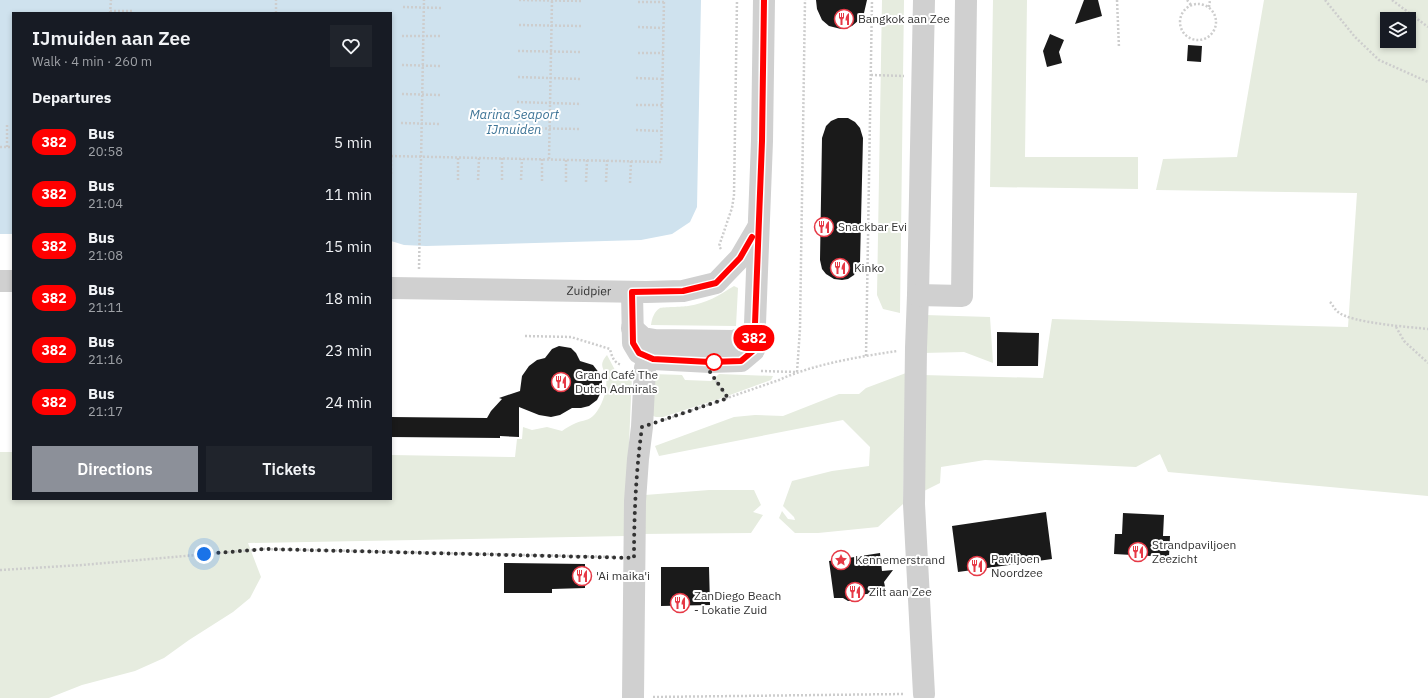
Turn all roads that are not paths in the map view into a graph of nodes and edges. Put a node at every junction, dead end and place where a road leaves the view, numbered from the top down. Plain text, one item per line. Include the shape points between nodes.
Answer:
1 (764, 0) edge
2 (924, 0) edge
3 (966, 0) edge
4 (758, 227) junction
5 (0, 281) edge
6 (12, 281) edge
7 (392, 288) edge
8 (632, 292) junction
9 (918, 295) junction
10 (645, 368) road end
11 (924, 694) road end
12 (633, 698) edge

1 - 4 street
2 - 9 street
3 - 9 street via 962,296
4 - 8 street, Zuidpier via 740,258 716,283 683,291
4 - 8 street via 754,350 741,361 653,359 639,353 633,343
5 - 6 street
7 - 8 street, Zuidpier
9 - 11 street via 914,504
10 - 12 street via 635,502

